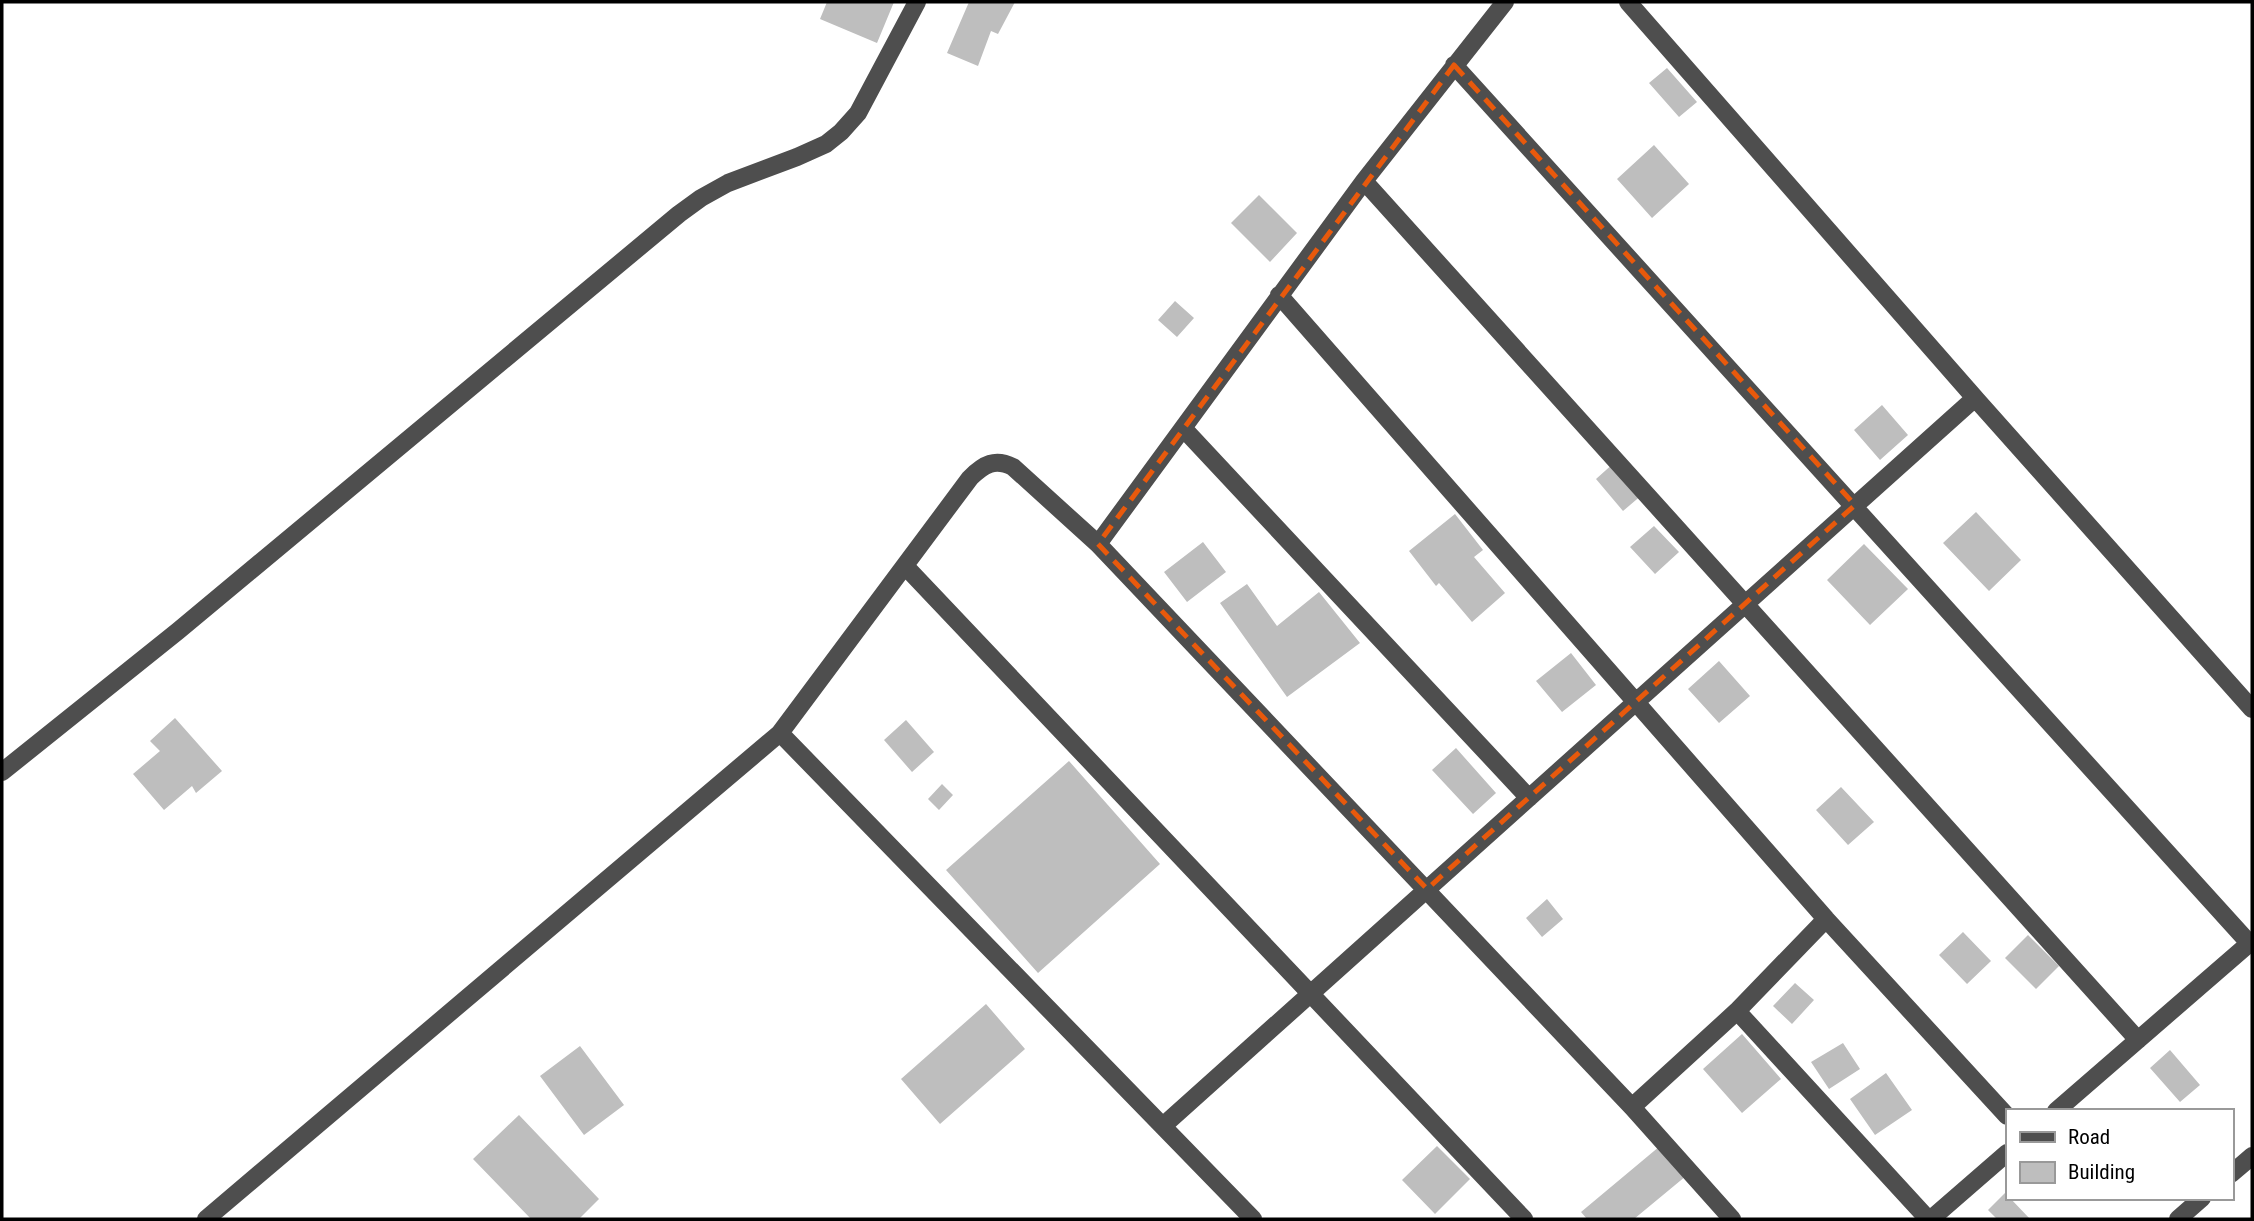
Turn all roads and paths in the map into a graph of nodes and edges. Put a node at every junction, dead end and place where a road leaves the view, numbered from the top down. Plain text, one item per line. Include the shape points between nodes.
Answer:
1 (918, 2) edge
2 (1505, 2) edge
3 (1628, 2) edge
4 (1454, 65) junction
5 (1364, 181) junction
6 (1279, 295) junction
7 (1975, 398) junction
8 (1183, 428) junction
9 (1855, 505) junction
10 (1098, 544) junction
11 (906, 567) junction
12 (1746, 604) junction
13 (1636, 702) junction
14 (2252, 709) edge
15 (780, 733) junction
16 (2, 772) edge
17 (1529, 798) junction
18 (1427, 889) junction
19 (1826, 919) junction
20 (2251, 942) edge
21 (1311, 994) junction
22 (1737, 1011) junction
23 (2138, 1040) junction
24 (1632, 1107) junction
25 (2058, 1109) edge
26 (2006, 1115) edge
27 (1164, 1125) junction
28 (2006, 1154) edge
29 (2252, 1156) edge
30 (2233, 1172) edge
31 (2200, 1200) edge
32 (206, 1219) edge
33 (1253, 1219) edge
34 (1524, 1219) edge
35 (1732, 1219) edge
36 (1929, 1219) edge
37 (2178, 1219) edge

1 - 16 street via 858,113 826,144 728,183 678,214
2 - 4 street
3 - 7 street
4 - 5 street
4 - 9 street
5 - 6 street
5 - 12 street
6 - 8 street
6 - 13 street
7 - 9 street
7 - 14 street
8 - 10 street
8 - 17 street
9 - 12 street
9 - 20 street
10 - 11 street via 1013,467 997,461 970,478
10 - 18 street
11 - 15 street
11 - 21 street
12 - 13 street
12 - 23 street
13 - 17 street
13 - 19 street
15 - 27 street
15 - 32 street
17 - 18 street
18 - 21 street
18 - 24 street
19 - 22 street
19 - 26 street
20 - 23 street
21 - 27 street
21 - 34 street
22 - 24 street
22 - 36 street
23 - 25 street
24 - 35 street
27 - 33 street
28 - 36 street
29 - 30 street
31 - 37 street

